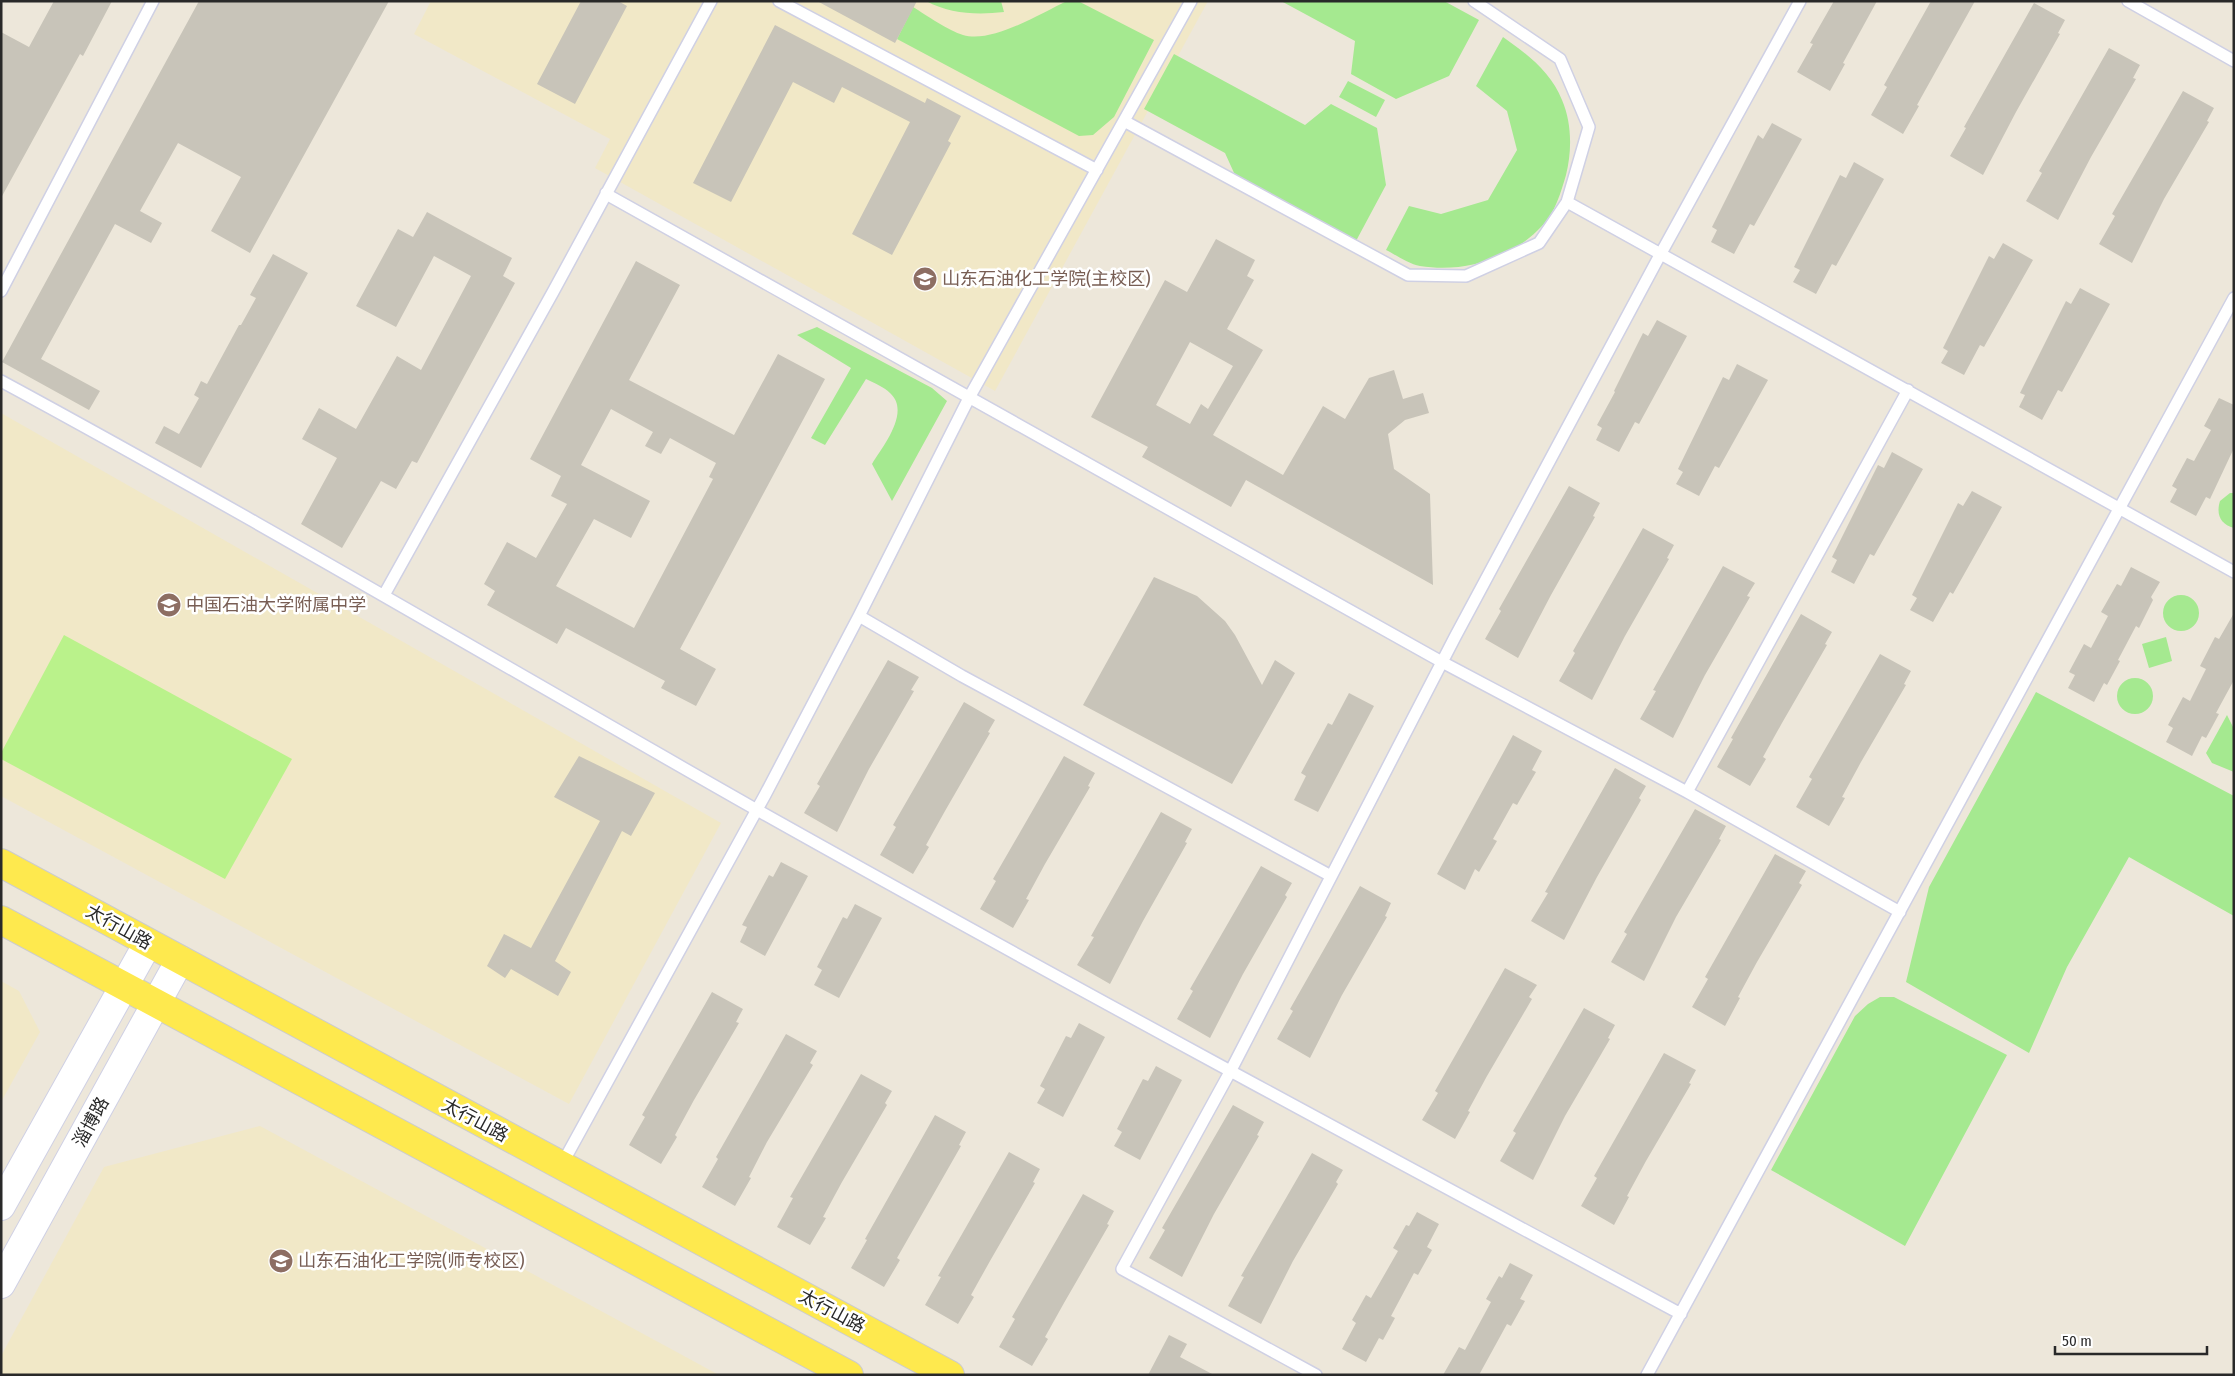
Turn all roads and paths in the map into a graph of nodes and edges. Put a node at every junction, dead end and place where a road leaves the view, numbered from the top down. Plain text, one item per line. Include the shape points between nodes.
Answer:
1 (153, 1) edge
2 (711, 1) edge
3 (779, 1) edge
4 (1191, 1) edge
5 (1474, 1) edge
6 (1800, 1) edge
7 (2128, 1) edge
8 (2234, 61) edge
9 (1124, 121) junction
10 (1097, 170) junction
11 (606, 194) junction
12 (1567, 202) junction
13 (1660, 254) junction
14 (1, 291) edge
15 (2234, 298) edge
16 (1, 380) edge
17 (1908, 390) junction
18 (970, 396) junction
19 (2121, 508) junction
20 (2234, 572) edge
21 (384, 595) junction
22 (858, 616) junction
23 (1442, 662) junction
24 (1687, 792) junction
25 (757, 810) junction
26 (1, 863) edge
27 (1331, 876) junction
28 (1900, 912) junction
29 (1, 920) edge
30 (148, 943) junction
31 (180, 960) junction
32 (123, 986) junction
33 (156, 1004) junction
34 (1230, 1072) junction
35 (561, 1166) junction
36 (1, 1206) edge
37 (1, 1284) edge
38 (1680, 1314) junction
39 (849, 1375) edge
40 (950, 1375) edge
41 (1316, 1375) edge
42 (1647, 1375) edge

1 - 14 lane
2 - 11 lane
3 - 10 lane
4 - 9 lane
5 - 12 lane via 1560,59 1589,128
6 - 13 lane
7 - 8 lane
9 - 10 lane
9 - 12 lane via 1408,275 1466,276 1539,243
10 - 18 lane
11 - 18 lane
11 - 21 lane
12 - 13 lane
13 - 17 lane
13 - 23 lane
15 - 19 lane
16 - 21 lane
17 - 19 lane
17 - 24 lane
18 - 22 lane
18 - 23 lane
19 - 20 lane
19 - 28 lane
21 - 25 lane
22 - 25 lane
22 - 27 lane
23 - 24 lane
23 - 27 lane
24 - 28 lane
25 - 34 lane
25 - 35 lane
26 - 30 main road, 太行山路
27 - 34 lane
28 - 38 lane
29 - 32 main road
30 - 31 main road, 太行山路
30 - 32 main road
31 - 33 main road, 淄博路
31 - 35 main road, 太行山路
32 - 33 main road
32 - 36 main road
33 - 37 main road, 淄博路
33 - 39 main road
34 - 38 lane
34 - 41 lane via 1122,1269
35 - 40 main road, 太行山路
38 - 42 lane

